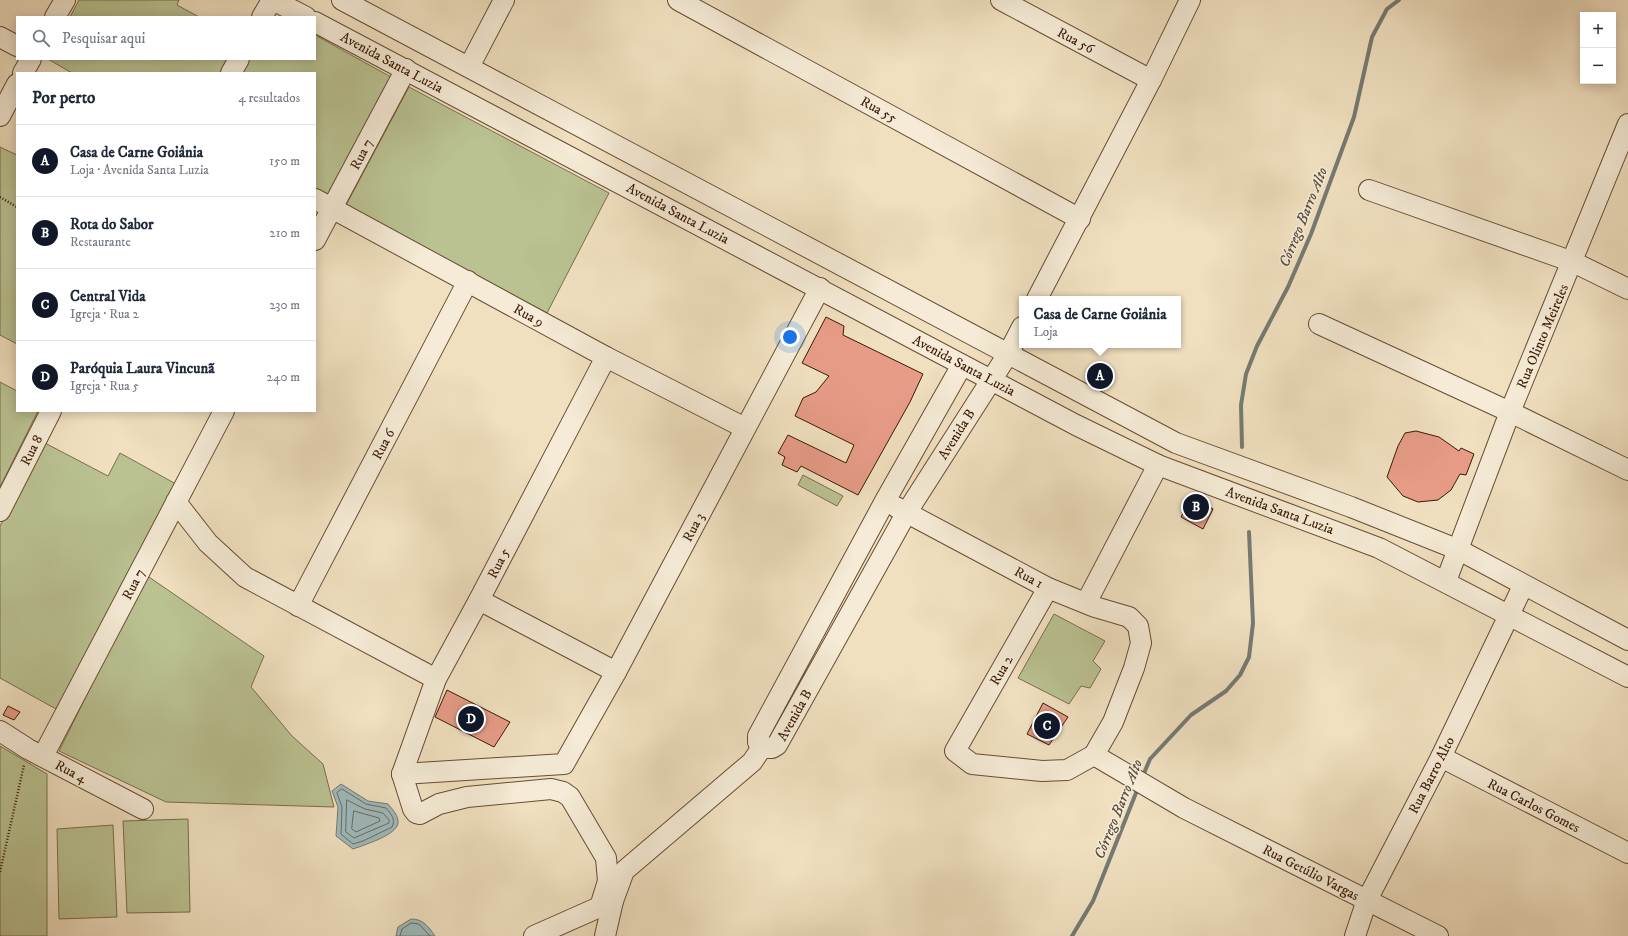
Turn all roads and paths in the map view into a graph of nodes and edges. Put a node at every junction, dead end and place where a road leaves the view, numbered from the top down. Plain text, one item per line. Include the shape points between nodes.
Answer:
1 (65, 0) edge
2 (272, 0) edge
3 (342, 0) edge
4 (504, 0) edge
5 (678, 0) edge
6 (1002, 0) edge
7 (1190, 0) edge
8 (56, 16) edge
9 (263, 16) edge
10 (304, 16) edge
11 (316, 23) edge
12 (0, 37) edge
13 (16, 45) edge
14 (30, 60) edge
15 (36, 60) edge
16 (238, 60) edge
17 (469, 67) junction
18 (406, 69) junction
19 (24, 72) edge
20 (42, 72) edge
21 (232, 72) edge
22 (1151, 80) junction
23 (16, 86) edge
24 (0, 116) edge
25 (1628, 124) edge
26 (599, 136) junction
27 (585, 164) junction
28 (1369, 190) dead end
29 (0, 197) edge
30 (324, 203) edge
31 (16, 206) edge
32 (1080, 218) junction
33 (316, 236) edge
34 (1573, 262) junction
35 (468, 281) junction
36 (820, 288) junction
37 (1628, 290) edge
38 (1039, 296) edge
39 (1319, 324) dead end
40 (1019, 333) edge
41 (1008, 354) junction
42 (606, 357) junction
43 (962, 365) junction
44 (992, 379) junction
45 (50, 412) edge
46 (223, 412) edge
47 (1510, 412) junction
48 (745, 428) junction
49 (1158, 465) junction
50 (1628, 470) edge
51 (885, 501) junction
52 (176, 502) junction
53 (0, 511) edge
54 (907, 512) junction
55 (1459, 550) junction
56 (1446, 581) junction
57 (1523, 586) junction
58 (1048, 588) junction
59 (479, 600) junction
60 (1086, 604) junction
61 (298, 606) junction
62 (1510, 614) junction
63 (1628, 640) edge
64 (616, 672) junction
65 (1628, 677) edge
66 (436, 679) junction
67 (0, 731) edge
68 (763, 746) junction
69 (36, 752) junction
70 (1094, 755) junction
71 (1441, 757) junction
72 (402, 774) junction
73 (143, 809) dead end
74 (1628, 853) edge
75 (0, 872) edge
76 (1367, 900) junction
77 (606, 904) junction
78 (534, 936) edge
79 (605, 936) edge
80 (1355, 936) edge
81 (1438, 936) edge

1 - 8 street
2 - 9 street
2 - 10 street
3 - 17 street, Avenida Santa Luzia
4 - 17 street
5 - 32 street, Rua 55
6 - 22 street, Rua 56
7 - 22 street
11 - 18 street, Avenida Santa Luzia
12 - 13 street
14 - 19 street
15 - 20 street
16 - 21 street
17 - 26 street, Avenida Santa Luzia
18 - 27 street, Avenida Santa Luzia
18 - 30 street, Rua 7
22 - 32 street
23 - 24 street
25 - 34 street, Rua Olinto Meireles
26 - 27 street
26 - 41 street, Avenida Santa Luzia
27 - 36 street, Avenida Santa Luzia
28 - 34 street
29 - 31 path
30 - 33 street, Rua 7
30 - 35 street, Rua 9
32 - 38 street
34 - 37 street
34 - 47 street, Rua Olinto Meireles
35 - 42 street, Rua 9
35 - 61 street, Rua 6
36 - 43 street, Avenida Santa Luzia
36 - 48 street, Rua 3
39 - 47 street
40 - 41 street, Avenida B
41 - 44 street, Avenida B
41 - 55 street, Avenida Santa Luzia via 1176,443 1351,507
42 - 48 street, Rua 9
42 - 59 street, Rua 5
43 - 44 street, Avenida Santa Luzia
43 - 51 street, Avenida B
44 - 49 street, Avenida Santa Luzia via 1076,425
44 - 54 street, Avenida B
45 - 53 street, Rua 8
46 - 52 street, Rua 7
47 - 50 street
47 - 55 street, Rua Olinto Meireles
48 - 64 street, Rua 3
49 - 56 street, Avenida Santa Luzia via 1379,548
49 - 60 street
51 - 54 street, Rua 1
51 - 68 street, Avenida B via 758,736 758,742
52 - 61 street via 208,543 245,577
52 - 69 street, Rua 7
54 - 58 street, Rua 1
54 - 68 street, Avenida B via 777,745 772,748
55 - 56 street, Rua Olinto Meireles
55 - 57 street, Avenida Santa Luzia
56 - 62 street, Avenida Santa Luzia
57 - 62 street, Rua Barro Alto
57 - 63 street, Avenida Santa Luzia
58 - 60 street, Rua 1
58 - 70 street, Rua 2 via 955,751 972,764 1042,771 1067,770
59 - 64 street
59 - 66 street, Rua 5
60 - 70 street, Rua 1 via 1129,617 1138,626 1141,643 1124,698
61 - 66 street
62 - 65 street, Avenida Santa Luzia
62 - 71 street, Rua Barro Alto
64 - 72 street, Rua 3 via 564,764
66 - 72 street, Rua 5
67 - 69 street, Rua 4
68 - 77 street via 752,762 624,871
69 - 73 street, Rua 4
69 - 75 path
70 - 76 street, Rua Getúlio Vargas via 1184,808
71 - 74 street, Rua Carlos Gomes
71 - 76 street, Rua Barro Alto
72 - 77 street via 413,809 420,814 439,804 467,797 551,789 563,792 570,797 606,858
76 - 80 street, Rua Barro Alto
76 - 81 street, Rua Getúlio Vargas
77 - 78 street
77 - 79 street

